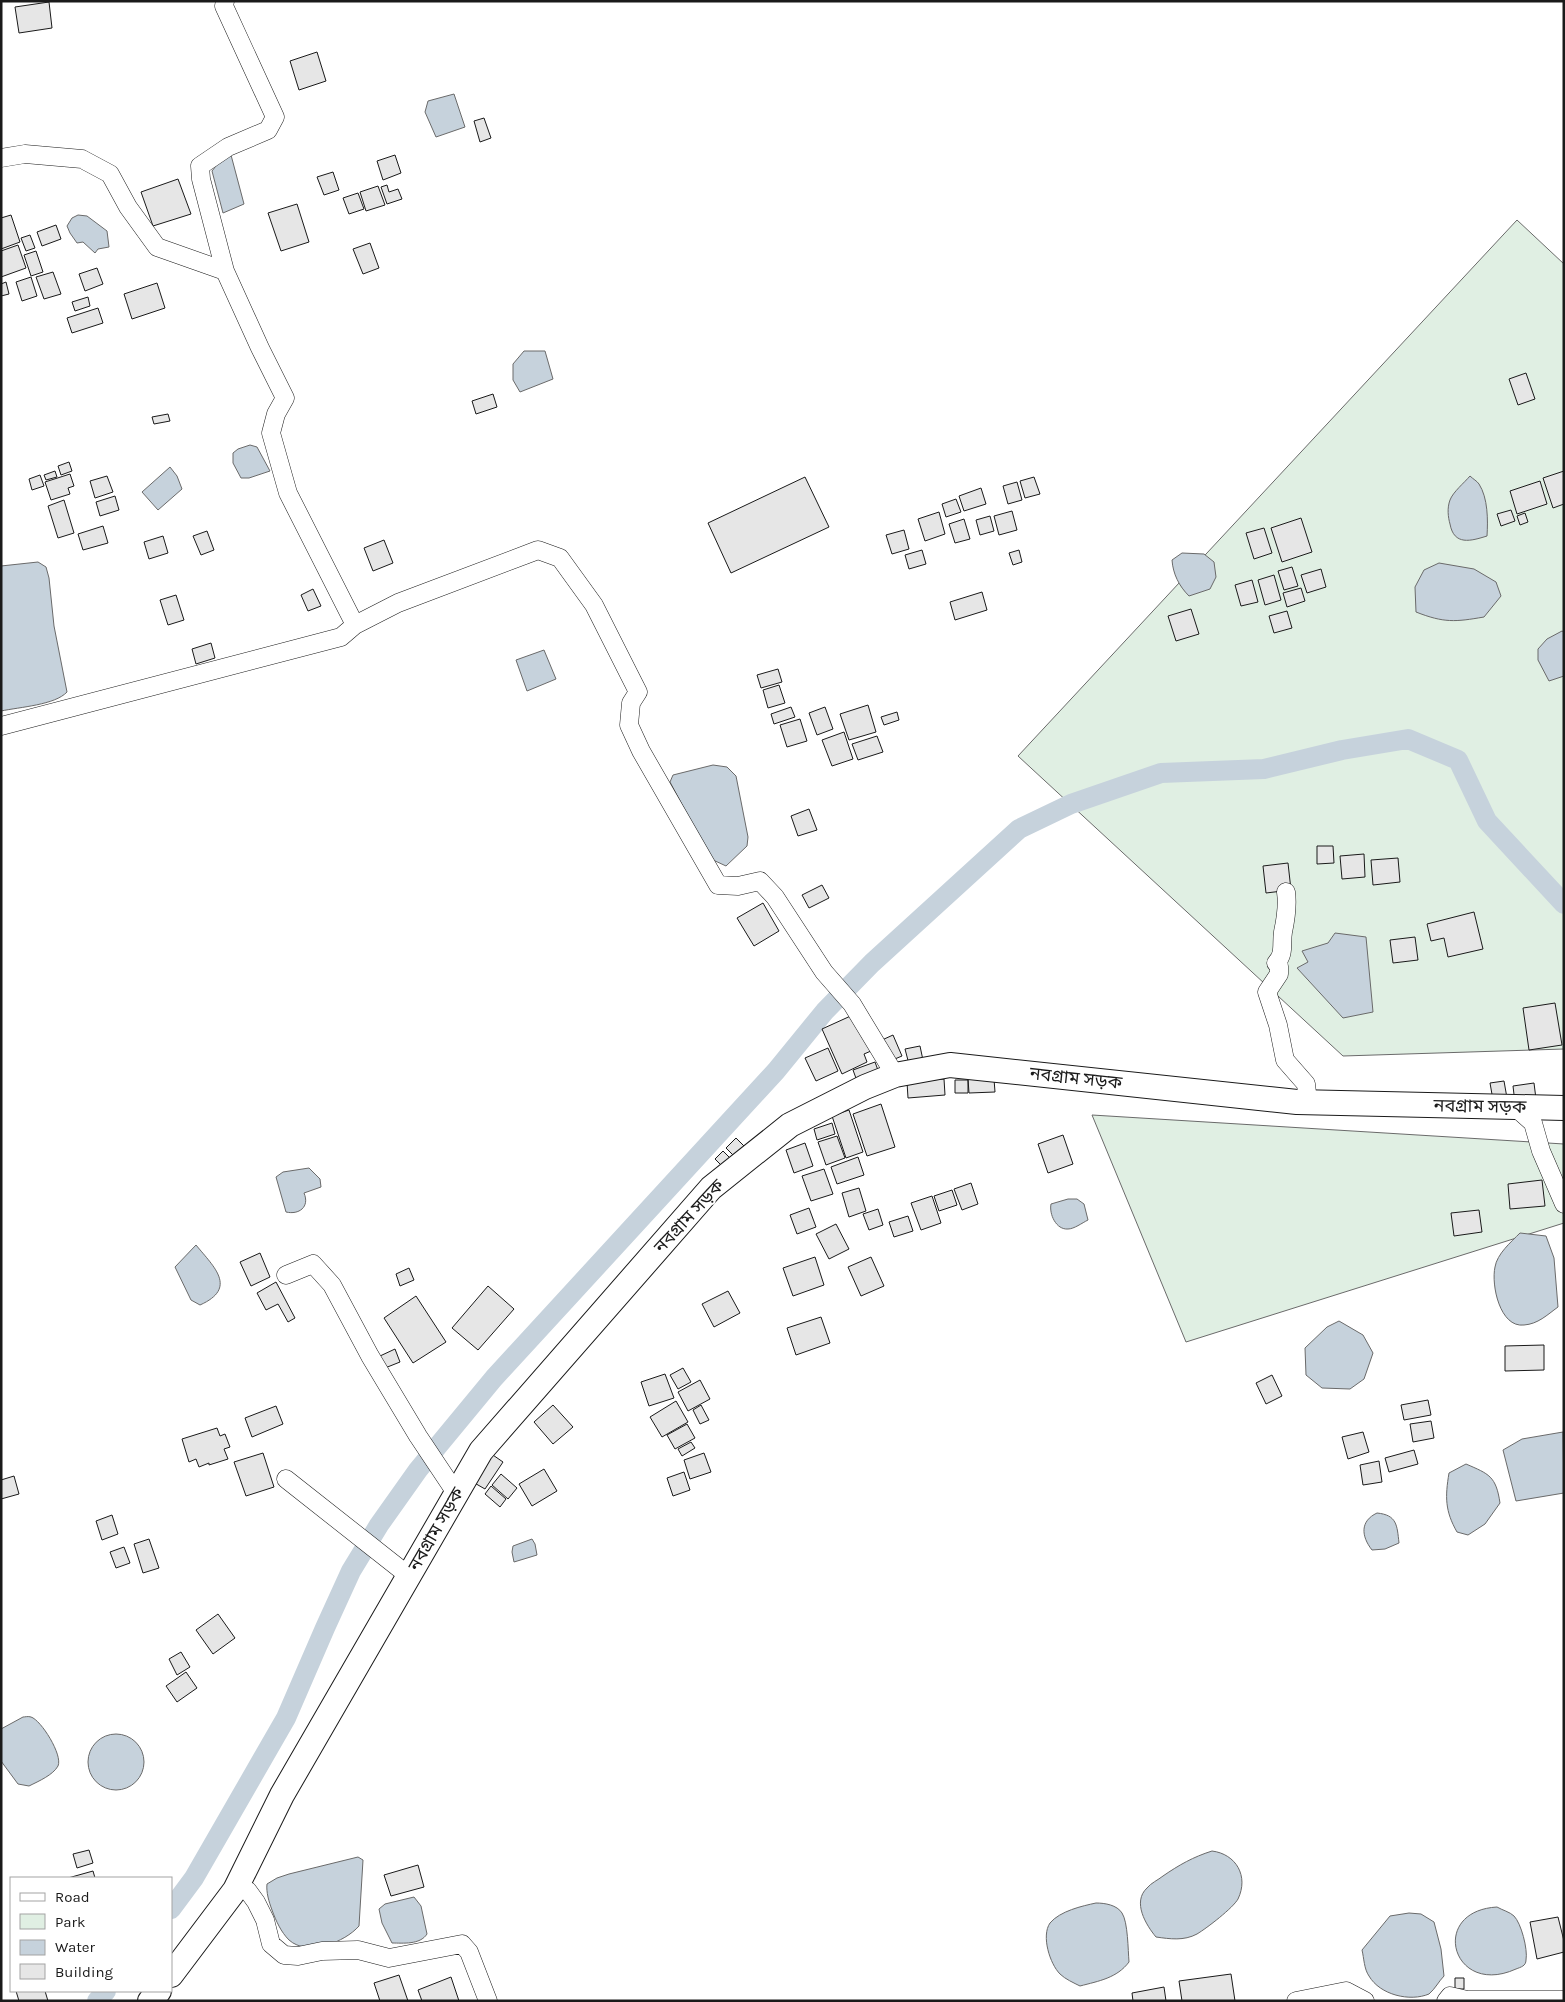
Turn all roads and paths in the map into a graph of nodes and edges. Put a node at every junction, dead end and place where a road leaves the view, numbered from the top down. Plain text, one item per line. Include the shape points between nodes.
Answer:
1 (225, 1) edge
2 (1, 158) edge
3 (225, 271) junction
4 (355, 626) junction
5 (1, 726) edge
6 (1286, 892) dead end
7 (895, 1075) junction
8 (1308, 1102) junction
9 (1515, 1107) junction
10 (1564, 1108) edge
11 (1564, 1204) edge
12 (286, 1276) dead end
13 (286, 1479) dead end
14 (456, 1493) junction
15 (409, 1576) junction
16 (238, 1885) junction
17 (172, 1974) edge
18 (1564, 2000) edge
19 (488, 2001) edge
20 (1296, 2001) edge
21 (1365, 2001) edge
22 (1446, 2001) edge

1 - 3 street via 224,6 275,117 268,130 228,147 200,166 200,178
2 - 3 street via 25,154 82,159 110,174 128,207 157,247
3 - 4 street via 285,398 271,433 288,493
4 - 5 street via 341,637
4 - 7 street via 398,603 538,550 560,558 594,605 631,675 638,692 631,703 629,724 718,885 738,886 760,881 824,972 852,1004
6 - 8 street via 1283,947 1281,958 1276,963 1280,966 1279,974 1267,992 1278,1025 1284,1060 1306,1084
7 - 8 main road, নবগ্রাম সড়ক via 950,1065
7 - 14 main road, নবগ্রাম সড়ক via 790,1125 711,1188 481,1451
8 - 9 main road, নবগ্রাম সড়ক
9 - 10 main road, নবগ্রাম সড়ক
9 - 11 street via 1533,1124
12 - 14 street via 314,1264 332,1285 370,1356
13 - 15 street
14 - 15 main road, নবগ্রাম সড়ক
15 - 16 main road, নবগ্রাম সড়ক via 282,1794
16 - 17 main road, নবগ্রাম সড়ক
16 - 19 street via 248,1891 256,1902 271,1944 284,1955 358,1950 388,1958 462,1944 469,1952
18 - 22 street via 1467,2000 1450,1996
20 - 21 street via 1346,1991

